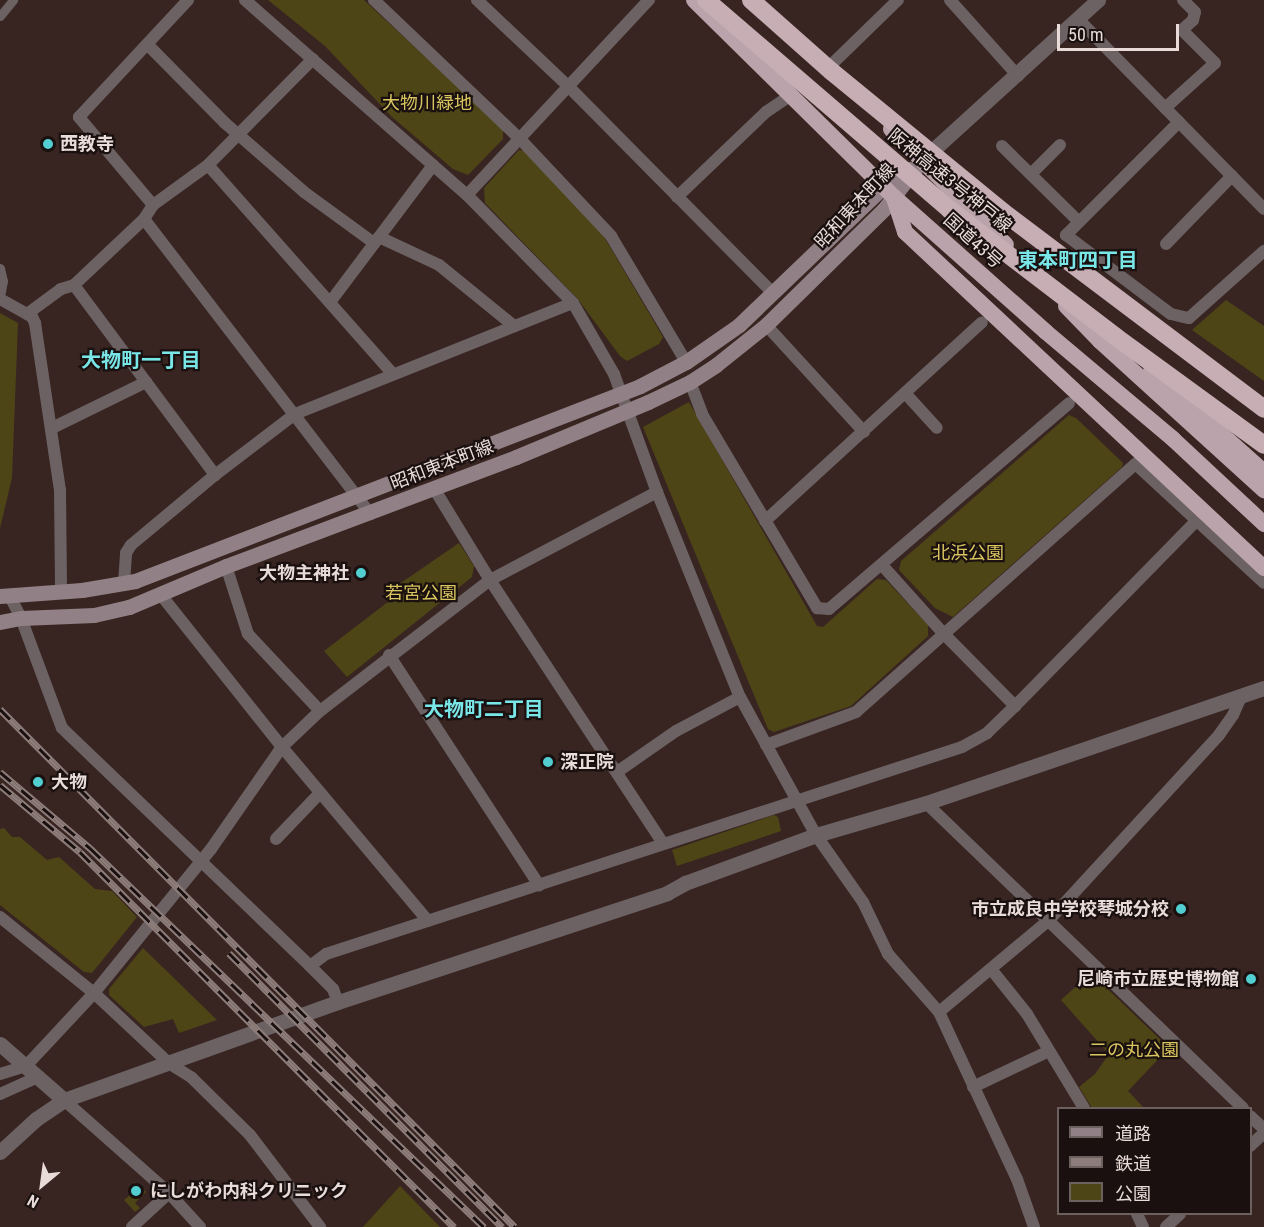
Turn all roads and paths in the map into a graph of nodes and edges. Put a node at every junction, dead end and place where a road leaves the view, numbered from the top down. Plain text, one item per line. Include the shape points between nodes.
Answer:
1 (13, 0) edge
2 (188, 0) edge
3 (245, 0) edge
4 (374, 0) edge
5 (477, 0) edge
6 (650, 0) edge
7 (694, 0) edge
8 (706, 0) edge
9 (752, 0) edge
10 (756, 0) edge
11 (898, 0) edge
12 (951, 0) edge
13 (1183, 0) edge
14 (1092, 2) edge
15 (0, 16) edge
16 (1078, 19) junction
17 (148, 45) junction
18 (313, 59) junction
19 (829, 67) junction
20 (1017, 76) junction
21 (569, 87) junction
22 (790, 96) junction
23 (1165, 108) junction
24 (1179, 122) junction
25 (239, 133) junction
26 (521, 140) junction
27 (1060, 145) dead end
28 (1002, 146) dead end
29 (922, 160) junction
30 (208, 165) junction
31 (433, 165) junction
32 (1031, 174) junction
33 (1232, 176) junction
34 (888, 192) junction
35 (467, 195) junction
36 (677, 197) junction
37 (153, 205) junction
38 (1264, 209) edge
39 (144, 219) junction
40 (1079, 222) junction
41 (377, 240) junction
42 (1166, 244) dead end
43 (1264, 251) edge
44 (0, 268) edge
45 (74, 285) junction
46 (774, 294) junction
47 (0, 298) edge
48 (331, 301) junction
49 (573, 303) junction
50 (27, 314) junction
51 (982, 322) dead end
52 (766, 325) junction
53 (514, 326) junction
54 (686, 362) junction
55 (393, 374) junction
56 (146, 382) junction
57 (690, 382) junction
58 (905, 393) junction
59 (620, 396) junction
60 (1069, 403) dead end
61 (1264, 409) edge
62 (1186, 411) junction
63 (626, 412) junction
64 (294, 414) junction
65 (52, 428) junction
66 (937, 428) dead end
67 (864, 432) junction
68 (1264, 445) edge
69 (1139, 462) junction
70 (1264, 472) edge
71 (215, 475) junction
72 (435, 490) junction
73 (1264, 490) edge
74 (657, 492) junction
75 (358, 496) junction
76 (370, 514) junction
77 (1197, 520) junction
78 (765, 521) junction
79 (1264, 524) edge
80 (882, 565) junction
81 (226, 566) junction
82 (1264, 568) edge
83 (490, 580) junction
84 (124, 583) junction
85 (1264, 583) edge
86 (3, 592) edge
87 (61, 592) junction
88 (160, 595) junction
89 (21, 618) junction
90 (0, 622) edge
91 (943, 633) junction
92 (389, 655) junction
93 (1264, 688) edge
94 (1242, 695) junction
95 (740, 697) junction
96 (1015, 706) junction
97 (320, 711) junction
98 (766, 745) junction
99 (282, 747) junction
100 (618, 772) junction
101 (320, 794) junction
102 (796, 799) junction
103 (926, 803) junction
104 (816, 835) junction
105 (276, 839) dead end
106 (663, 843) junction
107 (202, 859) junction
108 (538, 885) junction
109 (0, 917) edge
110 (1049, 920) junction
111 (428, 921) junction
112 (310, 966) junction
113 (991, 969) junction
114 (94, 993) junction
115 (338, 1002) junction
116 (939, 1012) junction
117 (0, 1044) edge
118 (1049, 1050) junction
119 (170, 1064) junction
120 (26, 1066) junction
121 (0, 1074) edge
122 (38, 1077) junction
123 (973, 1088) junction
124 (0, 1094) edge
125 (64, 1100) junction
126 (1083, 1107) edge
127 (1242, 1107) edge
128 (1252, 1117) edge
129 (1264, 1129) edge
130 (1264, 1133) edge
131 (1252, 1145) edge
132 (0, 1152) edge
133 (169, 1193) junction
134 (1179, 1215) edge
135 (132, 1227) edge
136 (200, 1227) edge
137 (321, 1227) edge
138 (1034, 1227) edge
139 (1166, 1227) edge

1 - 15 street
2 - 17 street
3 - 18 street
4 - 26 street
5 - 21 street
6 - 21 street
7 - 22 highway, 国道43号
8 - 68 highway, 阪神高速3号神戸線, bridge via 950,210 1116,338
9 - 61 highway, 阪神高速3号神戸線, bridge via 831,71 1003,212
10 - 19 highway, 国道43号
11 - 19 street
12 - 20 street
13 - 23 street via 1195,12 1193,20 1182,30 1215,63
14 - 16 street
16 - 20 street
16 - 23 street
17 - 25 street
17 - 37 street via 79,117
18 - 25 street
18 - 31 street
19 - 29 highway, 国道43号
20 - 29 street
21 - 26 street
21 - 36 street
22 - 34 highway, 国道43号
22 - 36 street via 766,112
23 - 24 street
24 - 33 street
24 - 40 street
25 - 30 street
25 - 41 street via 304,192
26 - 35 street
26 - 54 street via 611,236
27 - 32 street
28 - 32 street
29 - 34 main road, 昭和東本町線
29 - 62 highway, 国道43号 via 1100,341 1135,364
30 - 37 street
30 - 48 street
31 - 35 street
31 - 41 street
32 - 40 street
33 - 38 street
33 - 42 street
34 - 46 main road, 昭和東本町線
34 - 52 main road, 昭和東本町線
34 - 69 highway via 905,232 1092,407
34 - 79 highway, 国道43号 via 1165,432
35 - 49 street
36 - 46 street
37 - 39 street
39 - 45 street
39 - 64 street
40 - 43 street via 1066,235 1171,314 1189,318
41 - 48 street
41 - 53 street via 439,265
44 - 47 street
45 - 50 street via 61,289
45 - 56 street
46 - 54 main road, 昭和東本町線 via 740,325
47 - 50 street
48 - 55 street
49 - 53 street
49 - 59 street via 614,374
50 - 65 street via 35,323
51 - 58 street
52 - 57 main road, 昭和東本町線
52 - 67 street
53 - 55 street
54 - 59 main road, 昭和東本町線
55 - 64 street
56 - 65 street
56 - 71 street
57 - 63 main road, 昭和東本町線
57 - 78 street via 702,414
58 - 66 street
58 - 67 street
59 - 63 street
59 - 75 main road, 昭和東本町線
60 - 80 street
62 - 70 highway
62 - 73 highway
63 - 72 main road, 昭和東本町線
63 - 74 street
64 - 71 street
64 - 75 street
65 - 87 street via 60,490
67 - 78 street
69 - 77 street
69 - 82 highway
69 - 91 street
71 - 84 street via 129,548
72 - 76 main road, 昭和東本町線
72 - 83 street
74 - 83 street
74 - 95 street
75 - 76 street
75 - 84 main road, 昭和東本町線
76 - 81 main road, 昭和東本町線
77 - 85 street
77 - 96 street
78 - 80 street via 817,608 829,609
80 - 91 street
81 - 88 main road, 昭和東本町線
81 - 97 street via 248,633
83 - 92 street
83 - 100 street
84 - 87 main road, 昭和東本町線
86 - 87 main road, 昭和東本町線
86 - 89 street
88 - 89 main road, 昭和東本町線 via 94,615
88 - 99 street
89 - 90 main road, 昭和東本町線
89 - 107 street via 62,728
91 - 96 street
91 - 98 street via 856,712
92 - 97 street
92 - 108 street
93 - 94 street
94 - 103 street
94 - 110 street via 1219,735
95 - 98 street
95 - 100 street via 676,731
96 - 102 street via 987,733 962,747
97 - 99 street
98 - 102 street
99 - 101 street
99 - 107 street
100 - 106 street
101 - 105 street
101 - 111 street
102 - 104 street
102 - 106 street
103 - 104 street
103 - 110 street
104 - 115 street via 667,893
104 - 116 street via 863,902 888,954
106 - 108 street
107 - 112 street
107 - 114 street
108 - 111 street
109 - 114 street
110 - 113 street
110 - 127 street
111 - 112 street via 326,954
112 - 115 street via 333,989
113 - 116 street
113 - 118 street via 1028,1014
114 - 119 street
114 - 120 street
115 - 119 street
116 - 123 street
117 - 120 street
118 - 123 street
118 - 126 street
119 - 125 street
119 - 137 street via 192,1078 250,1135
120 - 121 street
120 - 122 street
122 - 124 street
122 - 125 street
123 - 138 street via 1017,1179
125 - 132 street
125 - 133 street
128 - 129 street
130 - 131 street
133 - 135 street
133 - 136 street
134 - 139 street

